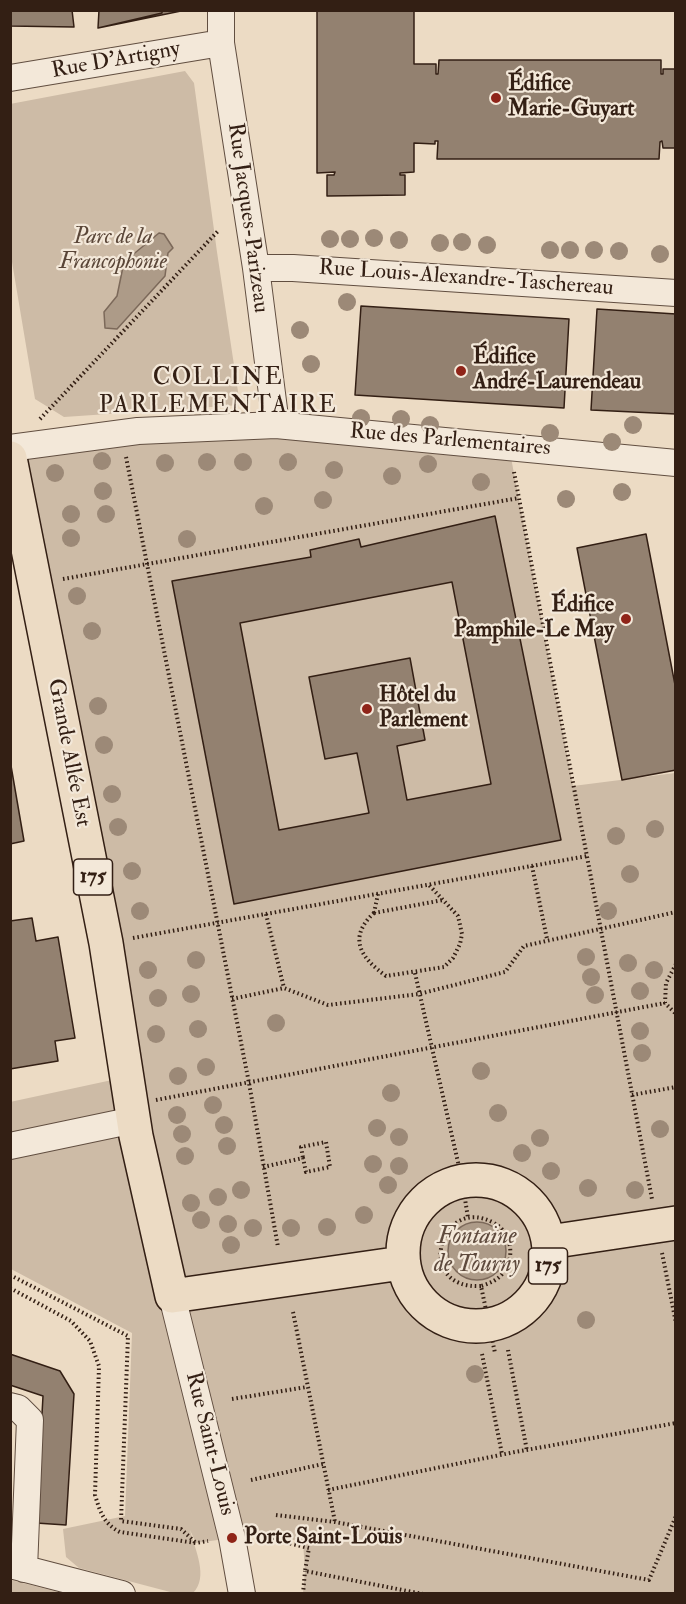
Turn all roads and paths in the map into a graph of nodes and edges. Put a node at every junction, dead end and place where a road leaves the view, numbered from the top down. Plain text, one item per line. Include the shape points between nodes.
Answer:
1 (221, 10) edge
2 (221, 43) junction
3 (10, 78) edge
4 (219, 230) dead end
5 (256, 268) junction
6 (675, 293) edge
7 (276, 425) junction
8 (33, 426) dead end
9 (10, 448) edge
10 (126, 457) dead end
11 (10, 458) edge
12 (675, 463) edge
13 (147, 564) junction
14 (35, 584) junction
15 (587, 856) junction
16 (532, 866) junction
17 (429, 885) junction
18 (378, 894) junction
19 (443, 900) junction
20 (374, 912) junction
21 (675, 912) edge
22 (266, 914) junction
23 (217, 922) junction
24 (600, 927) junction
25 (547, 939) junction
26 (106, 943) junction
27 (675, 964) edge
28 (414, 973) junction
29 (284, 988) junction
30 (419, 994) junction
31 (232, 999) junction
32 (665, 1003) junction
33 (616, 1012) junction
34 (675, 1014) edge
35 (432, 1048) junction
36 (249, 1083) junction
37 (675, 1088) edge
38 (632, 1095) junction
39 (132, 1113) junction
40 (10, 1146) edge
41 (303, 1158) junction
42 (263, 1167) junction
43 (462, 1180) junction
44 (468, 1218) junction
45 (666, 1225) edge
46 (549, 1242) junction
47 (278, 1246) dead end
48 (402, 1263) junction
49 (10, 1275) edge
50 (481, 1286) junction
51 (10, 1288) edge
52 (172, 1296) junction
53 (674, 1309) edge
54 (292, 1312) dead end
55 (675, 1323) edge
56 (494, 1346) junction
57 (307, 1387) junction
58 (232, 1399) dead end
59 (10, 1406) edge
60 (675, 1423) edge
61 (527, 1451) junction
62 (502, 1454) junction
63 (323, 1464) junction
64 (19, 1478) edge
65 (251, 1480) dead end
66 (328, 1490) junction
67 (276, 1515) dead end
68 (675, 1516) edge
69 (334, 1522) junction
70 (257, 1535) dead end
71 (17, 1567) edge
72 (305, 1571) junction
73 (122, 1593) edge
74 (243, 1593) edge
75 (303, 1593) edge
76 (423, 1593) edge

1 - 2 street, Rue Jacques-Parizeau
2 - 3 street, Rue D'Artigny
2 - 5 street, Rue Jacques-Parizeau
4 - 8 path
5 - 6 street, Rue Louis-Alexandre-Taschereau
5 - 7 street, Rue Jacques-Parizeau
7 - 9 street, Rue des Parlementaires via 138,430
7 - 12 street, Rue des Parlementaires
10 - 13 path
11 - 14 main road, Grande Allée Est / 175
13 - 14 path
13 - 15 path via 519,498
13 - 23 path
14 - 26 main road, Grande Allée Est / 175
15 - 16 path
15 - 24 path
16 - 17 path
16 - 25 path
17 - 18 path
17 - 19 path
18 - 20 path
18 - 22 path
19 - 20 path
19 - 28 path via 458,916 460,944 444,967
20 - 28 path via 363,926 362,952 386,976
21 - 24 path
22 - 23 path
22 - 29 path
23 - 26 path
23 - 31 path
24 - 25 path
24 - 33 path
25 - 30 path via 524,946 505,972
26 - 39 main road, Grande Allée Est / 175
27 - 32 path via 666,983
28 - 30 path
29 - 30 path via 328,1005
29 - 31 path
30 - 35 path
31 - 36 path
32 - 33 path
32 - 34 path
33 - 35 path
33 - 38 path
35 - 36 path
35 - 43 path
36 - 39 path
36 - 42 path
37 - 38 path
38 - 45 path
39 - 40 street
39 - 52 main road, Grande Allée Est / 175
41 - 41 path via 306,1172 330,1167 326,1142 301,1147
41 - 42 path
42 - 47 path
43 - 44 path
43 - 46 main road, 175 via 497,1183 528,1200 542,1220
43 - 48 main road, 175 via 423,1201 410,1219
44 - 50 path via 447,1232 441,1243 440,1262 459,1282
44 - 50 path via 497,1224 509,1240 511,1251 506,1270
45 - 46 main road, 175
45 - 53 path
46 - 56 main road, 175 via 543,1284
48 - 52 main road
48 - 56 main road, 175 via 410,1287 425,1308 447,1321 471,1327
49 - 51 path via 128,1336 121,1521 181,1529 196,1543 120,1532 105,1521 95,1495 99,1366 90,1341 71,1321
50 - 56 path
52 - 74 street, Rue Saint-Louis
53 - 55 path
54 - 57 path
56 - 61 path
56 - 62 path
57 - 58 path
57 - 63 path
59 - 64 street via 30,1420
60 - 61 path
61 - 62 path
62 - 66 path
63 - 65 path
63 - 66 path
64 - 71 street
66 - 69 path
67 - 69 path
68 - 69 path via 649,1580
70 - 72 path via 309,1548
71 - 73 street
72 - 75 path
72 - 76 path

